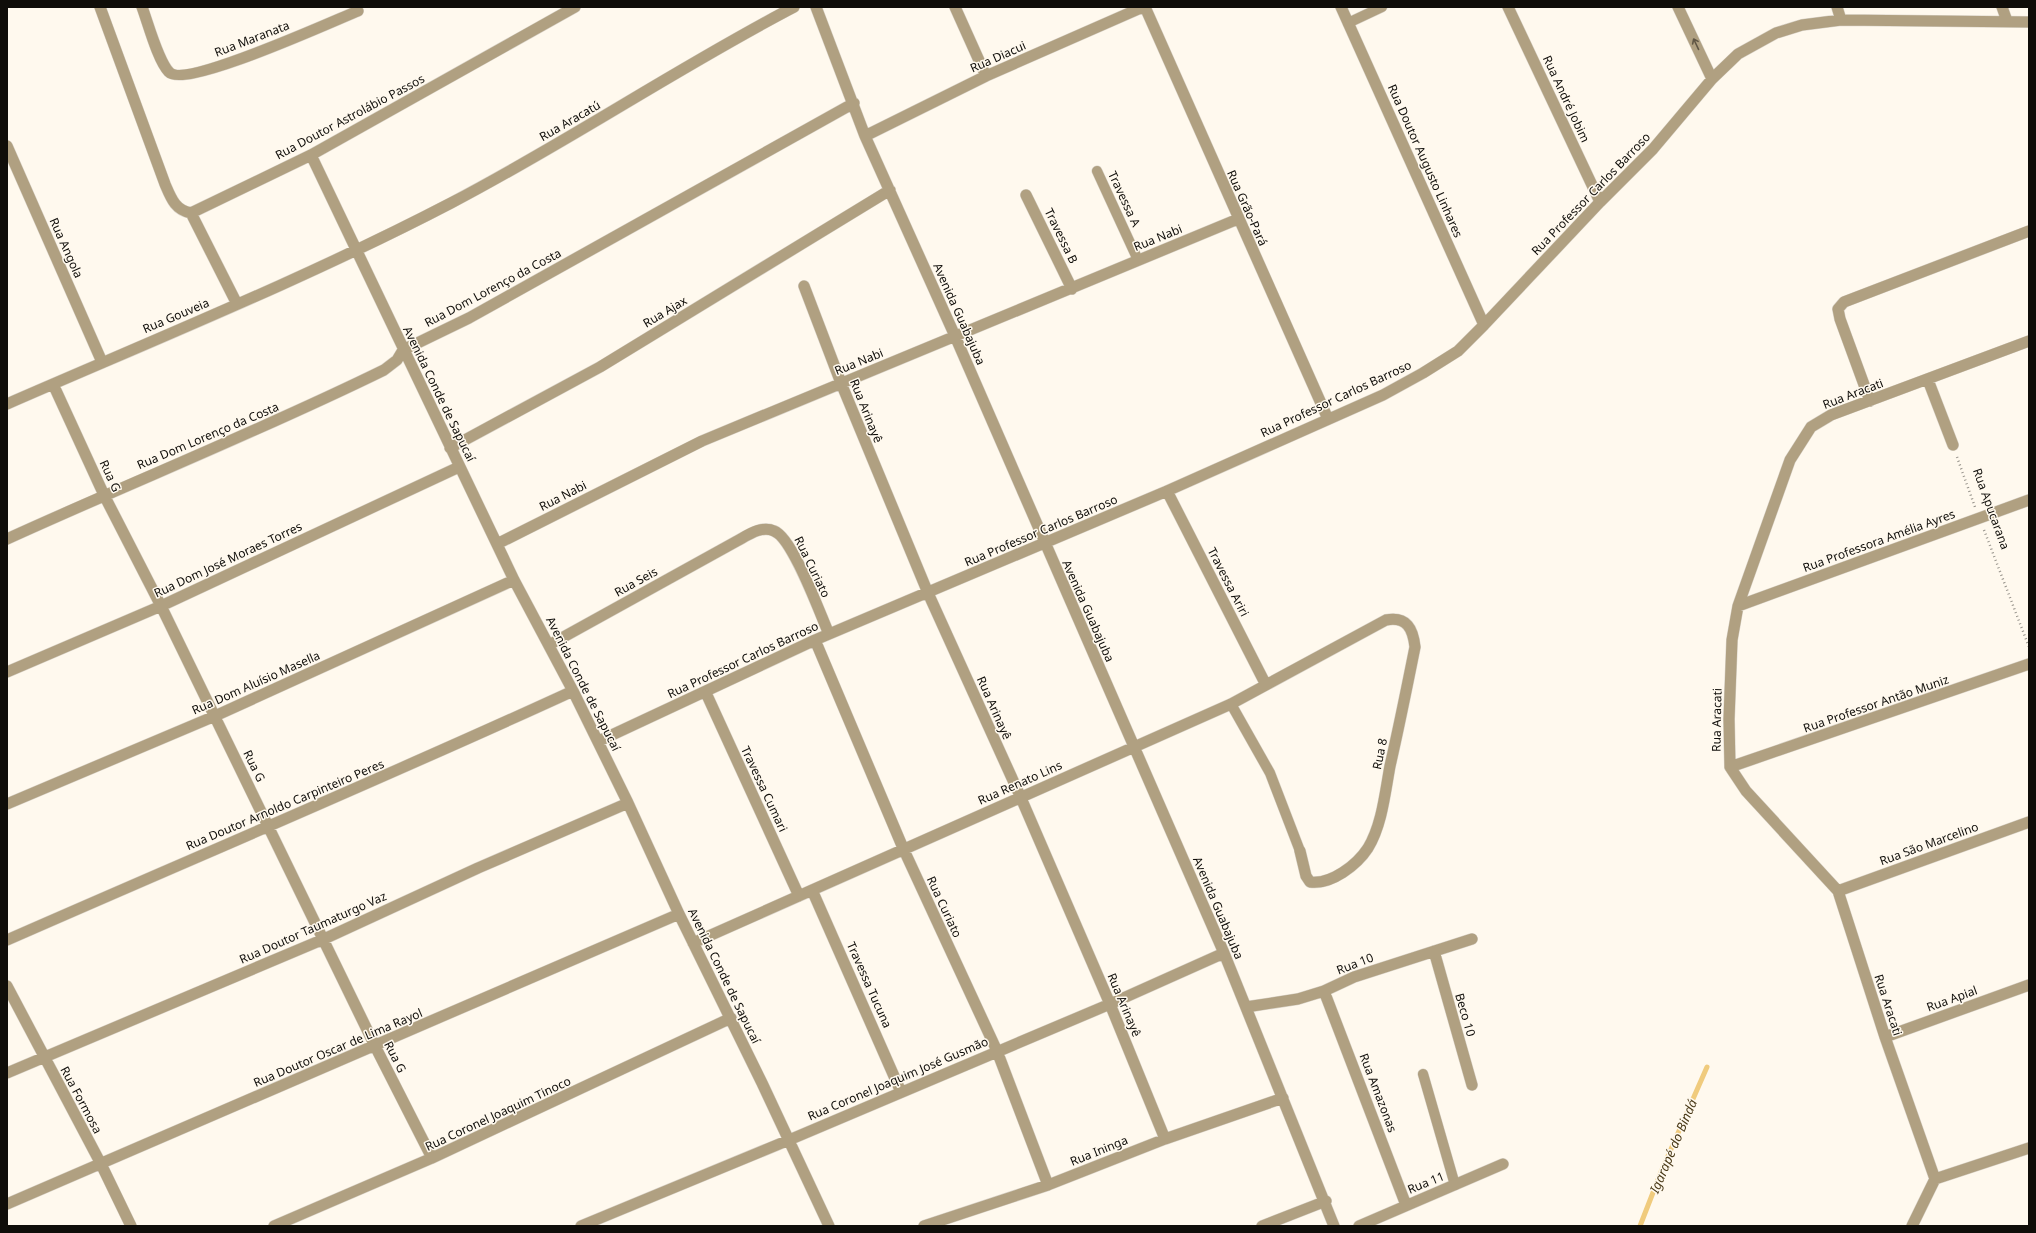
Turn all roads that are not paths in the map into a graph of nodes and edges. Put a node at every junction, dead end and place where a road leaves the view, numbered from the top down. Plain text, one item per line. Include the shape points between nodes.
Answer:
1 (100, 7) edge
2 (142, 7) edge
3 (575, 7) edge
4 (794, 7) edge
5 (816, 7) edge
6 (955, 7) edge
7 (1144, 7) edge
8 (1340, 7) edge
9 (1382, 7) edge
10 (1508, 7) edge
11 (1678, 7) edge
12 (1837, 7) edge
13 (2002, 7) edge
14 (358, 10) dead end
15 (1841, 20) junction
16 (2007, 21) junction
17 (2029, 22) edge
18 (1348, 23) junction
19 (986, 76) junction
20 (1712, 79) junction
21 (854, 103) junction
22 (866, 136) junction
23 (7, 146) edge
24 (311, 155) junction
25 (1097, 171) dead end
26 (890, 190) junction
27 (1026, 195) dead end
28 (1600, 202) junction
29 (191, 214) junction
30 (1238, 219) junction
31 (2029, 231) edge
32 (355, 250) junction
33 (1138, 260) junction
34 (804, 286) dead end
35 (1072, 289) junction
36 (237, 304) junction
37 (1484, 325) junction
38 (955, 336) junction
39 (2029, 341) edge
40 (403, 350) junction
41 (102, 362) junction
42 (1928, 380) junction
43 (841, 383) junction
44 (53, 384) junction
45 (1870, 401) junction
46 (7, 404) edge
47 (1328, 419) junction
48 (1953, 445) road end
49 (450, 448) junction
50 (459, 467) junction
51 (1167, 491) junction
52 (104, 495) junction
53 (2029, 500) edge
54 (7, 539) edge
55 (737, 541) joint
56 (1044, 542) junction
57 (497, 544) junction
58 (514, 580) junction
59 (928, 593) junction
60 (161, 606) junction
61 (1738, 606) junction
62 (829, 634) junction
63 (1354, 639) joint
64 (815, 640) junction
65 (549, 645) junction
66 (2029, 664) edge
67 (7, 672) edge
68 (1266, 685) junction
69 (573, 691) junction
70 (706, 693) junction
71 (1231, 704) junction
72 (215, 716) junction
73 (599, 742) junction
74 (1134, 747) junction
75 (1730, 767) junction
76 (1021, 798) junction
77 (628, 803) junction
78 (7, 804) edge
79 (2029, 822) edge
80 (268, 825) junction
81 (903, 848) junction
82 (1300, 851) joint
83 (812, 890) junction
84 (1838, 891) junction
85 (799, 896) junction
86 (679, 914) junction
87 (324, 939) junction
88 (7, 940) edge
89 (1472, 940) dead end
90 (693, 942) junction
91 (1434, 951) junction
92 (1224, 953) junction
93 (2029, 985) edge
94 (7, 986) edge
95 (1324, 991) junction
96 (1110, 1004) junction
97 (1246, 1008) junction
98 (731, 1018) junction
99 (1884, 1037) junction
100 (375, 1046) junction
101 (997, 1051) junction
102 (43, 1057) junction
103 (7, 1073) edge
104 (1423, 1074) dead end
105 (1472, 1085) dead end
106 (901, 1092) junction
107 (1283, 1098) junction
108 (1164, 1139) junction
109 (789, 1140) junction
110 (2029, 1148) edge
111 (432, 1158) junction
112 (101, 1164) junction
113 (1503, 1164) dead end
114 (1935, 1179) junction
115 (1048, 1185) junction
116 (1455, 1185) junction
117 (1326, 1201) junction
118 (7, 1204) edge
119 (1406, 1205) junction
120 (131, 1226) edge
121 (274, 1226) edge
122 (581, 1226) edge
123 (829, 1226) edge
124 (924, 1226) edge
125 (1262, 1226) edge
126 (1334, 1226) edge
127 (1359, 1226) edge
128 (1912, 1226) edge

1 - 29 street via 156,162 176,207
2 - 14 street, Rua Maranata via 161,58 169,72 180,76 237,61
3 - 24 street, Rua Doutor Astrolábio Passos
4 - 32 street, Rua Aracatú via 743,34 488,183
5 - 21 street, Avenida Guabajuba
6 - 19 street
7 - 19 street, Rua Diacui
7 - 30 street, Rua Grão-Pará
8 - 18 street, Rua Doutor Augusto Linhares
9 - 18 lane
10 - 28 street, Rua André Jobim
20 -> 11 street
12 - 15 street
13 - 16 street
15 - 16 street, Rua Professor Carlos Barroso
15 - 20 street, Rua Professor Carlos Barroso via 1802,25 1776,33 1738,54
16 - 17 street, Rua Professor Carlos Barroso
18 - 37 street, Rua Doutor Augusto Linhares
19 - 22 street, Rua Diacui
20 - 28 street, Rua Professor Carlos Barroso via 1653,149
21 - 22 street, Avenida Guabajuba
21 - 40 street, Rua Dom Lorenço da Costa via 469,318
22 - 26 street, Avenida Guabajuba
23 - 41 street, Rua Angola
24 - 29 street, Rua Doutor Astrolábio Passos
24 - 32 street, Avenida Conde de Sapucaí
25 - 33 lane, Travessa A
26 - 38 street, Avenida Guabajuba
26 - 49 street, Rua Ajax via 600,367
27 - 35 street, Travessa B
28 - 37 street, Rua Professor Carlos Barroso
29 - 36 street
30 - 33 street, Rua Nabi
30 - 47 street, Rua Grão-Pará
31 - 45 street via 1844,302 1838,309 1840,320
32 - 36 street, Rua Gouveia
32 - 40 street, Avenida Conde de Sapucaí
33 - 35 street, Rua Nabi
34 - 43 street, Rua Arinayê
35 - 38 street, Rua Nabi
36 - 41 street, Rua Gouveia
37 - 47 street, Rua Professor Carlos Barroso via 1458,350 1423,373 1383,395
38 - 43 street, Rua Nabi
38 - 56 street, Avenida Guabajuba
39 - 42 street, Rua Aracati
40 - 49 street, Avenida Conde de Sapucaí
40 - 52 street, Rua Dom Lorenço da Costa via 391,365 371,376 284,418
41 - 44 street, Rua Gouveia
42 - 45 street, Rua Aracati
42 - 48 street
43 - 57 street, Rua Nabi via 702,442
43 - 59 street, Rua Arinayê
44 - 46 street, Rua Gouveia
44 - 52 street, Rua G
45 - 61 street, Rua Aracati via 1819,421 1805,434 1790,460
47 - 51 street, Rua Professor Carlos Barroso
49 - 50 street, Avenida Conde de Sapucaí
50 - 57 street, Avenida Conde de Sapucaí
50 - 60 street, Rua Dom José Moraes Torres
51 - 56 street, Rua Professor Carlos Barroso
51 - 68 street, Travessa Ariri
52 - 54 street, Rua Dom Lorenço da Costa
52 - 60 street, Rua G
53 - 61 street, Rua Professora Amélia Ayres
55 - 62 street, Rua Curiato via 762,530 774,530 782,536 792,550
55 - 65 street, Rua Seis
56 - 59 street, Rua Professor Carlos Barroso
56 - 74 street, Avenida Guabajuba
57 - 58 street, Avenida Conde de Sapucaí
58 - 65 street, Avenida Conde de Sapucaí
58 - 72 street, Rua Dom Aluísio Masella
59 - 62 street, Rua Professor Carlos Barroso
59 - 76 street, Rua Arinayê
60 - 67 street, Rua Dom José Moraes Torres
60 - 72 street, Rua G
61 - 75 street, Rua Aracati via 1732,640
62 - 64 street, Rua Professor Carlos Barroso
63 - 68 street, Rua Renato Lins
63 - 82 street, Rua 8 via 1369,628 1393,618 1408,624 1415,647 1381,815 1369,847 1358,861 1323,882 1310,882
64 - 70 street, Rua Professor Carlos Barroso
64 - 81 street, Rua Curiato
65 - 69 street, Avenida Conde de Sapucaí
66 - 75 street, Rua Professor Antão Muniz
68 - 71 street, Rua Renato Lins
69 - 73 street, Avenida Conde de Sapucaí
69 - 80 street, Rua Doutor Arnoldo Carpinteiro Peres via 425,760
70 - 73 street, Rua Professor Carlos Barroso
70 - 85 street, Travessa Cumari
71 - 74 street, Rua Renato Lins
71 - 82 lane via 1270,773
72 - 78 street, Rua Dom Aluísio Masella
72 - 80 street, Rua G
73 - 77 street, Avenida Conde de Sapucaí
74 - 76 street, Rua Renato Lins
74 - 92 street, Avenida Guabajuba
75 - 84 street, Rua Aracati via 1746,791
76 - 81 street, Rua Renato Lins
76 - 96 street, Rua Arinayê
77 - 86 street, Avenida Conde de Sapucaí
77 - 87 street, Rua Doutor Taumaturgo Vaz
79 - 84 street, Rua São Marcelino
80 - 87 street, Rua G
80 - 88 street, Rua Doutor Arnoldo Carpinteiro Peres
81 - 83 street, Rua Renato Lins
81 - 101 street, Rua Curiato
83 - 85 street, Rua Renato Lins
83 - 106 street, Travessa Tucuna
84 - 99 street, Rua Aracati
85 - 90 street, Rua Renato Lins
86 - 90 street, Avenida Conde de Sapucaí
86 - 100 street, Rua Doutor Oscar de Lima Rayol
87 - 100 street, Rua G
87 - 102 street, Rua Doutor Taumaturgo Vaz
89 - 91 street, Rua 10
90 - 98 street, Avenida Conde de Sapucaí
91 - 95 street, Rua 10 via 1354,977
91 - 105 street, Beco 10
92 - 96 street, Rua Coronel Joaquim José Gusmão
92 - 97 street, Avenida Guabajuba
93 - 99 street, Rua Apial
94 - 102 street, Rua Formosa
95 - 97 street, Rua 10 via 1284,1002
95 - 119 street, Rua Amazonas
96 - 101 street, Rua Coronel Joaquim José Gusmão
96 - 108 street, Rua Arinayê
97 - 107 street, Avenida Guabajuba
98 - 109 street, Avenida Conde de Sapucaí
98 - 111 street, Rua Coronel Joaquim Tinoco
99 - 114 street, Rua Aracati
100 - 111 street, Rua G
100 - 112 street, Rua Doutor Oscar de Lima Rayol
101 - 106 street, Rua Coronel Joaquim José Gusmão
101 - 115 street, Rua Curiato
102 - 103 street, Rua Doutor Taumaturgo Vaz
102 - 112 street, Rua Formosa
104 - 116 lane
106 - 109 street, Rua Coronel Joaquim José Gusmão
107 - 108 street, Rua Ininga
107 - 117 street, Avenida Guabajuba
108 - 115 street, Rua Ininga
109 - 122 street, Rua Coronel Joaquim José Gusmão
109 - 123 street, Avenida Conde de Sapucaí
110 - 114 street
111 - 121 street, Rua Coronel Joaquim Tinoco
112 - 118 street, Rua Doutor Oscar de Lima Rayol
112 - 120 street, Rua Formosa
113 - 116 street, Rua 11
114 - 128 street
115 - 124 street, Rua Ininga
116 - 119 street, Rua 11
117 - 125 street
117 - 126 street, Avenida Guabajuba
119 - 127 street, Rua 11

